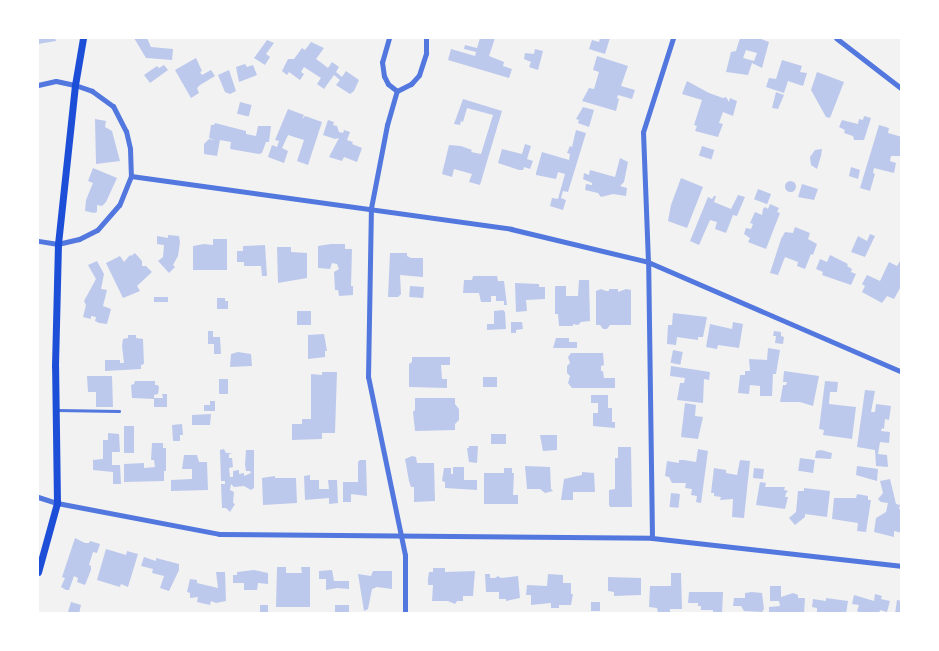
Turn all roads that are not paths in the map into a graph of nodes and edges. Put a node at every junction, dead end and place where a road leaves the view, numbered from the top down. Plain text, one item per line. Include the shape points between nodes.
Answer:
1 (83, 38) edge
2 (389, 38) edge
3 (426, 38) edge
4 (673, 38) edge
5 (836, 38) edge
6 (38, 85) edge
7 (75, 85) junction
8 (902, 89) edge
9 (397, 91) junction
10 (131, 176) junction
11 (371, 208) junction
12 (38, 241) edge
13 (58, 244) junction
14 (648, 262) junction
15 (902, 372) edge
16 (57, 410) junction
17 (120, 411) dead end
18 (38, 497) edge
19 (57, 503) junction
20 (400, 535) junction
21 (652, 538) junction
22 (902, 566) edge
23 (38, 572) edge
24 (405, 614) edge

1 - 7 main road
2 - 9 street via 382,62 384,76
3 - 9 street via 426,53 419,74 411,84
4 - 14 street via 643,132
5 - 8 street
6 - 7 street via 56,81
7 - 10 street via 102,98 122,120 130,149
7 - 13 main road
9 - 11 street
10 - 11 street
10 - 13 street via 119,205 108,220 79,239
11 - 14 street via 511,229
11 - 20 street via 368,377
12 - 13 street
13 - 16 main road
14 - 15 street
14 - 21 street
16 - 17 lane
16 - 19 main road
18 - 19 street
19 - 20 street via 218,534
19 - 23 main road
20 - 21 street
20 - 24 street via 405,555
21 - 22 street

